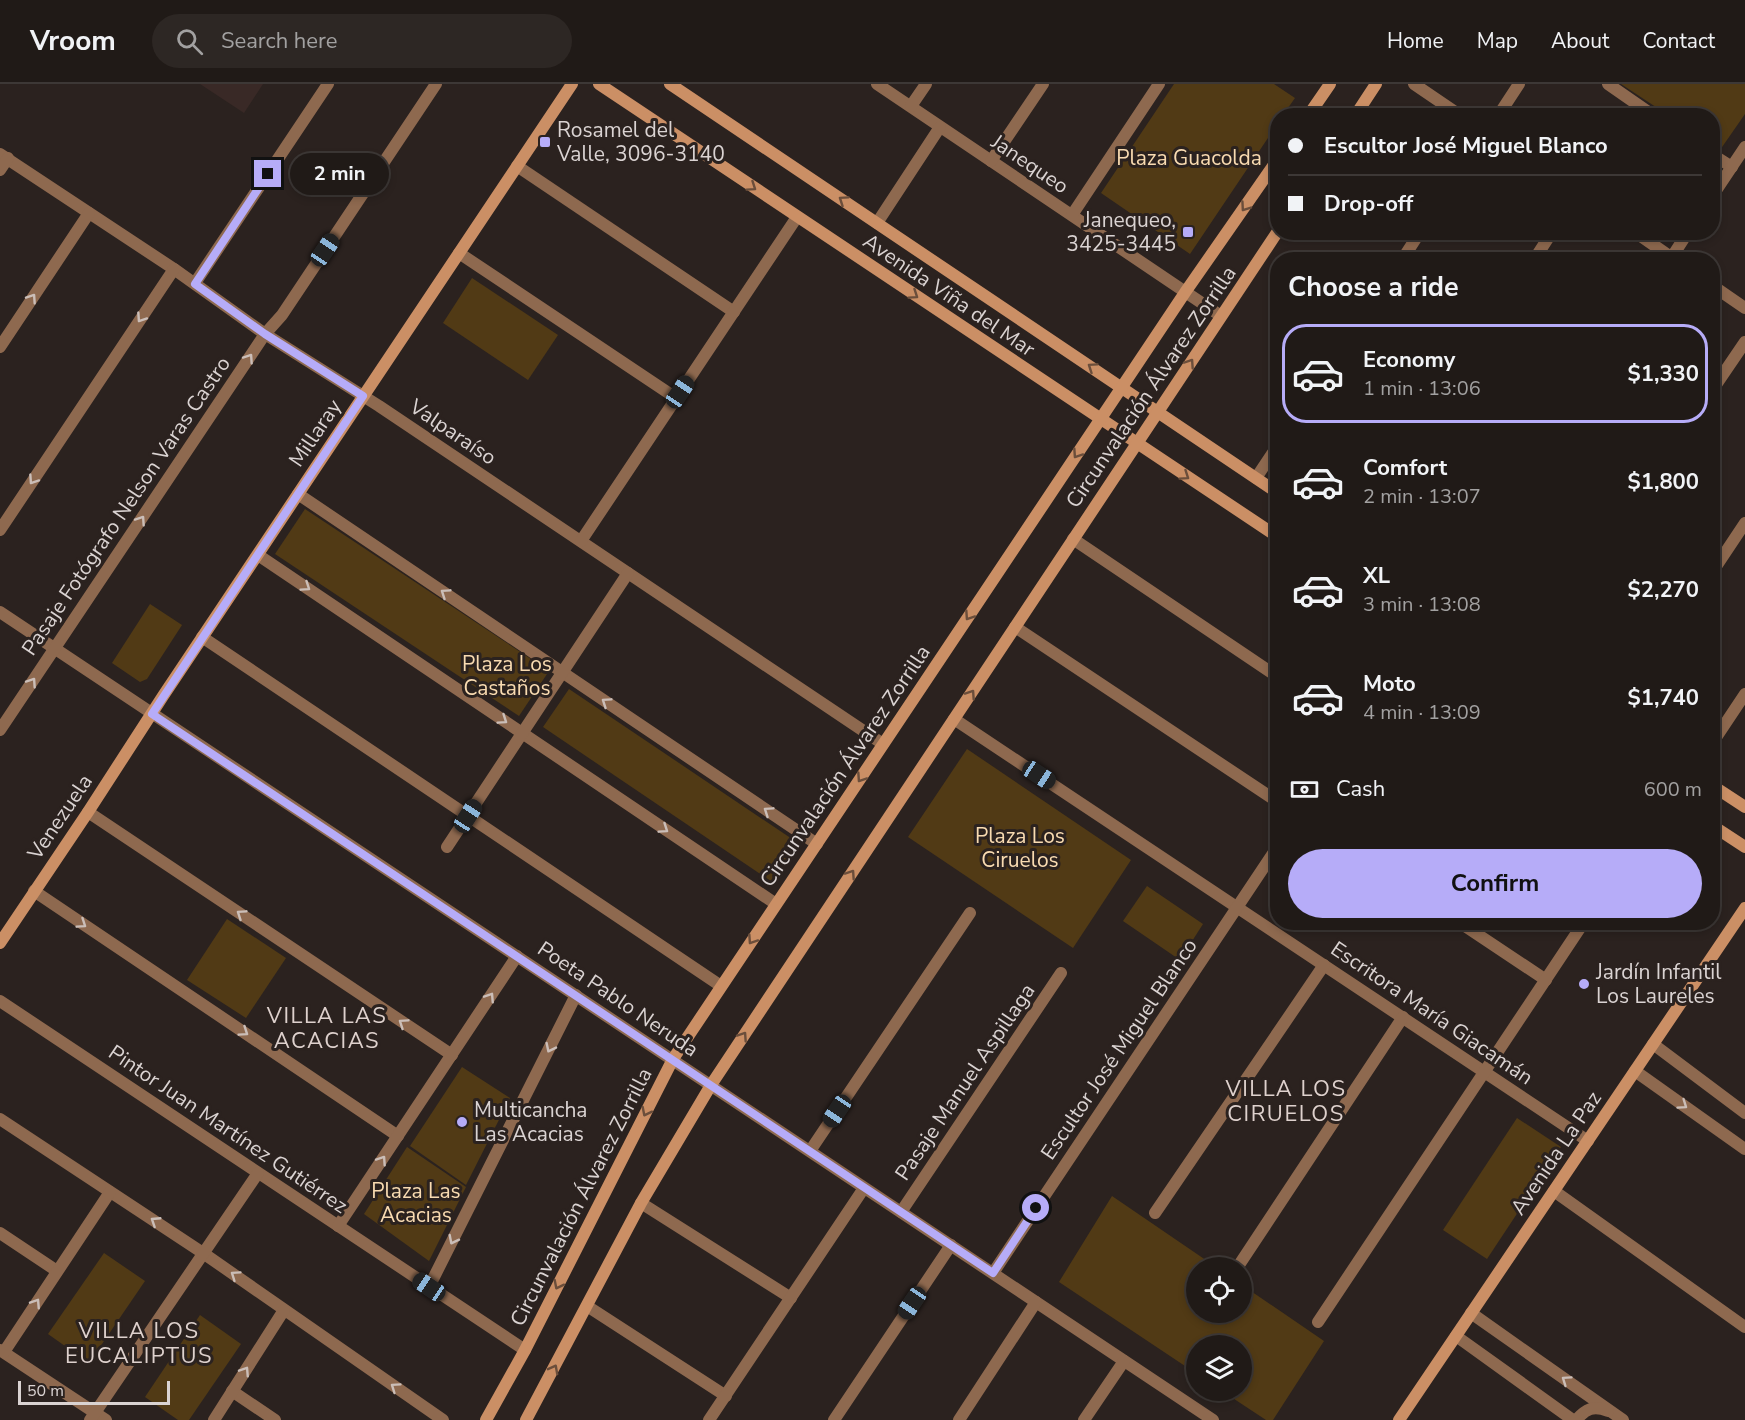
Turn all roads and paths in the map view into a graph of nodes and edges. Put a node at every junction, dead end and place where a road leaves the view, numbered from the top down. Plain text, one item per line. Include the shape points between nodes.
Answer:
1 (328, 84) edge
2 (436, 84) edge
3 (572, 84) edge
4 (599, 84) edge
5 (670, 84) edge
6 (877, 84) edge
7 (926, 84) edge
8 (1042, 84) edge
9 (1159, 84) edge
10 (1330, 84) edge
11 (1376, 84) edge
12 (1414, 84) edge
13 (1519, 84) edge
14 (1608, 84) edge
15 (911, 106) junction
16 (1314, 108) edge
17 (1360, 108) edge
18 (1449, 108) edge
19 (1503, 108) edge
20 (1642, 108) edge
21 (940, 126) junction
22 (1745, 147) edge
23 (4, 156) edge
24 (1720, 159) edge
25 (991, 161) junction
26 (517, 166) junction
27 (1732, 167) junction
28 (0, 170) edge
29 (1270, 170) edge
30 (1720, 185) edge
31 (89, 213) junction
32 (1072, 214) junction
33 (797, 217) junction
34 (877, 223) junction
35 (1272, 240) edge
36 (1646, 240) edge
37 (1662, 252) edge
38 (459, 253) junction
39 (174, 269) junction
40 (195, 284) junction
41 (1186, 291) junction
42 (1720, 291) edge
43 (1745, 308) edge
44 (734, 312) junction
45 (1221, 316) junction
46 (265, 334) junction
47 (1745, 342) edge
48 (0, 347) edge
49 (1720, 379) edge
50 (1121, 388) junction
51 (363, 396) junction
52 (676, 399) junction
53 (1158, 412) junction
54 (1100, 419) junction
55 (1137, 443) junction
56 (1270, 457) edge
57 (1256, 478) junction
58 (1270, 488) edge
59 (298, 494) junction
60 (1745, 523) edge
61 (0, 530) edge
62 (1270, 532) edge
63 (1072, 538) junction
64 (580, 541) junction
65 (258, 555) junction
66 (1720, 560) edge
67 (628, 573) junction
68 (0, 612) edge
69 (1015, 627) junction
70 (202, 637) junction
71 (54, 648) junction
72 (562, 672) junction
73 (1270, 672) edge
74 (1745, 694) edge
75 (152, 714) junction
76 (954, 719) junction
77 (0, 730) edge
78 (1720, 732) edge
79 (522, 733) junction
80 (884, 744) junction
81 (1720, 791) edge
82 (1270, 797) edge
83 (1745, 807) edge
84 (88, 812) junction
85 (468, 816) junction
86 (1720, 831) edge
87 (817, 844) junction
88 (447, 847) dead end
89 (1745, 847) edge
90 (1270, 858) edge
91 (34, 891) junction
92 (776, 904) junction
93 (1237, 907) junction
94 (1745, 908) edge
95 (970, 913) dead end
96 (1270, 929) edge
97 (1272, 930) edge
98 (1471, 930) edge
99 (1579, 930) edge
100 (0, 943) edge
101 (517, 956) junction
102 (1324, 965) junction
103 (1061, 973) dead end
104 (1546, 980) junction
105 (721, 986) junction
106 (576, 995) junction
107 (0, 1000) edge
108 (1403, 1017) junction
109 (1653, 1044) junction
110 (452, 1055) junction
111 (672, 1059) junction
112 (1635, 1071) junction
113 (1485, 1072) junction
114 (711, 1085) junction
115 (1745, 1113) edge
116 (0, 1119) edge
117 (398, 1136) junction
118 (1588, 1141) junction
119 (1745, 1149) edge
120 (810, 1151) junction
121 (258, 1173) junction
122 (864, 1188) junction
123 (1554, 1191) junction
124 (110, 1192) junction
125 (641, 1203) junction
126 (901, 1212) junction
127 (1155, 1213) dead end
128 (338, 1226) junction
129 (0, 1233) edge
130 (951, 1245) junction
131 (203, 1253) junction
132 (1244, 1257) edge
133 (57, 1271) junction
134 (993, 1273) junction
135 (429, 1287) junction
136 (790, 1298) junction
137 (1036, 1302) junction
138 (587, 1306) junction
139 (284, 1310) junction
140 (1471, 1313) junction
141 (1318, 1322) dead end
142 (1745, 1328) edge
143 (1456, 1336) junction
144 (525, 1350) junction
145 (2, 1351) edge
146 (1124, 1360) junction
147 (232, 1391) junction
148 (726, 1395) junction
149 (1619, 1417) edge
150 (97, 1418) edge
151 (1209, 1419) edge
152 (214, 1420) edge
153 (275, 1420) edge
154 (443, 1420) edge
155 (486, 1420) edge
156 (526, 1420) edge
157 (709, 1420) edge
158 (834, 1420) edge
159 (959, 1420) edge
160 (1083, 1420) edge
161 (1399, 1420) edge
162 (1574, 1420) edge

1 - 40 street
2 - 46 street, Pasaje Fotógrafo Nelson Varas Castro via 288,306
3 - 26 main road, Millaray
4 -> 33 main road, Avenida Viña del Mar
34 -> 5 main road, Avenida Viña del Mar
6 - 15 street, Janequeo
7 - 15 street
8 - 25 street
9 - 32 street
10 - 16 main road
11 - 17 main road
12 - 18 street
13 - 19 street
14 - 20 street
15 - 21 street, Janequeo
21 - 25 street, Janequeo
21 - 34 street
22 - 27 street
23 - 28 street
23 - 31 street, Valparaíso
24 - 27 street
25 - 32 street, Janequeo
26 - 38 main road, Millaray
26 - 44 street
27 - 30 street
29 -> 41 main road, Circunvalación Álvarez Zorrilla
31 - 39 street, Valparaíso
48 -> 31 street
32 - 41 street, Janequeo
33 - 44 street
33 -> 54 main road, Avenida Viña del Mar
50 -> 34 main road, Avenida Viña del Mar
35 - 45 main road, Circunvalación Álvarez Zorrilla
36 - 37 street
38 - 51 main road, Millaray
38 - 52 street
39 - 40 street, Valparaíso
39 -> 61 street
40 - 46 street, Valparaíso
41 - 45 street, Janequeo
41 - 50 main road, Circunvalación Álvarez Zorrilla
42 - 43 street
44 - 52 street
53 -> 45 main road, Circunvalación Álvarez Zorrilla
46 - 51 street, Valparaíso
71 -> 46 street, Pasaje Fotógrafo Nelson Varas Castro
47 - 49 street
50 - 53 main road, Avenida Viña del Mar
50 - 54 main road, Circunvalación Álvarez Zorrilla
51 - 59 main road, Millaray
51 - 64 street, Valparaíso
52 - 64 street
53 - 55 main road, Circunvalación Álvarez Zorrilla
53 - 57 main road, Avenida Viña del Mar
54 - 55 main road, Avenida Viña del Mar
54 -> 80 main road, Circunvalación Álvarez Zorrilla
55 -> 62 main road, Avenida Viña del Mar
55 - 63 main road, Circunvalación Álvarez Zorrilla
56 - 57 street
57 - 58 main road, Avenida Viña del Mar
59 - 65 main road, Millaray
72 -> 59 street
60 - 66 street
63 - 69 main road, Circunvalación Álvarez Zorrilla
63 - 73 street
64 - 67 street, Valparaíso
65 - 70 main road, Millaray
65 -> 79 street
67 - 72 street
67 - 80 street, Valparaíso
68 - 71 street, Poeta Pablo Neruda
76 -> 69 main road, Circunvalación Álvarez Zorrilla
69 - 82 street
70 - 75 main road, Millaray
70 - 85 street
71 - 75 street, Poeta Pablo Neruda
77 -> 71 street, Pasaje Fotógrafo Nelson Varas Castro
72 - 79 street
87 -> 72 street
74 - 78 street
75 - 84 main road, Venezuela
75 - 101 street, Poeta Pablo Neruda
76 - 93 street, Escritora María Giacamán
114 -> 76 main road, Circunvalación Álvarez Zorrilla
79 - 85 street
79 -> 92 street
80 -> 87 main road, Circunvalación Álvarez Zorrilla
81 - 83 main road
84 - 91 main road, Venezuela
110 -> 84 street
85 - 88 street
85 - 105 street
86 - 89 main road
87 - 92 main road, Circunvalación Álvarez Zorrilla
90 - 93 street, Escultor José Miguel Blanco
91 - 100 main road, Venezuela
91 -> 117 street
92 -> 105 main road, Circunvalación Álvarez Zorrilla
93 - 96 street, Escritora María Giacamán
93 - 134 street, Escultor José Miguel Blanco
94 - 109 main road, Avenida La Paz
95 - 120 street
97 - 102 street, Escritora María Giacamán
98 - 104 street
99 - 104 street
101 - 106 street, Poeta Pablo Neruda
110 -> 101 street
102 - 108 street, Escritora María Giacamán
102 - 127 street
103 - 126 street, Pasaje Manuel Aspillaga
104 - 113 street
105 - 111 main road, Circunvalación Álvarez Zorrilla
106 - 111 street, Poeta Pablo Neruda
106 -> 135 street
107 - 121 street, Pintor Juan Martínez Gutiérrez
108 - 113 street, Escritora María Giacamán
108 - 132 street
109 - 112 main road, Avenida La Paz
109 - 115 street
110 - 117 street
111 - 114 street, Poeta Pablo Neruda
111 -> 144 main road, Circunvalación Álvarez Zorrilla
112 - 118 main road, Avenida La Paz
112 -> 119 street
113 - 118 street, Escritora María Giacamán
113 - 141 street
114 - 120 street, Poeta Pablo Neruda
114 - 125 main road, Circunvalación Álvarez Zorrilla
116 - 124 street
128 -> 117 street
118 - 123 main road, Avenida La Paz
120 - 122 street, Poeta Pablo Neruda
121 - 128 street, Pintor Juan Martínez Gutiérrez
121 - 131 street
122 - 126 street, Poeta Pablo Neruda
122 - 136 street
123 - 140 main road, Avenida La Paz
123 - 142 street
131 -> 124 street
124 - 133 street
125 - 136 street
125 - 138 main road, Circunvalación Álvarez Zorrilla
126 - 130 street, Poeta Pablo Neruda
128 - 135 street, Pintor Juan Martínez Gutiérrez
129 - 133 street
130 - 134 street, Poeta Pablo Neruda
130 - 158 street
139 -> 131 street
131 - 150 street
145 -> 133 street
134 - 137 street, Poeta Pablo Neruda
135 - 144 street, Pintor Juan Martínez Gutiérrez
136 - 148 street
137 - 146 street, Poeta Pablo Neruda
137 - 159 street
138 - 148 street
156 -> 138 main road, Circunvalación Álvarez Zorrilla
147 -> 139 street
154 -> 139 street
140 - 143 main road, Avenida La Paz
149 -> 140 street
143 - 161 main road, Avenida La Paz
143 - 162 street
144 - 155 main road, Circunvalación Álvarez Zorrilla
145 - 150 street
146 - 151 street, Poeta Pablo Neruda
146 - 160 street
147 - 152 street
147 - 153 street
148 - 157 street
149 - 162 street via 1598,1407 1584,1411

